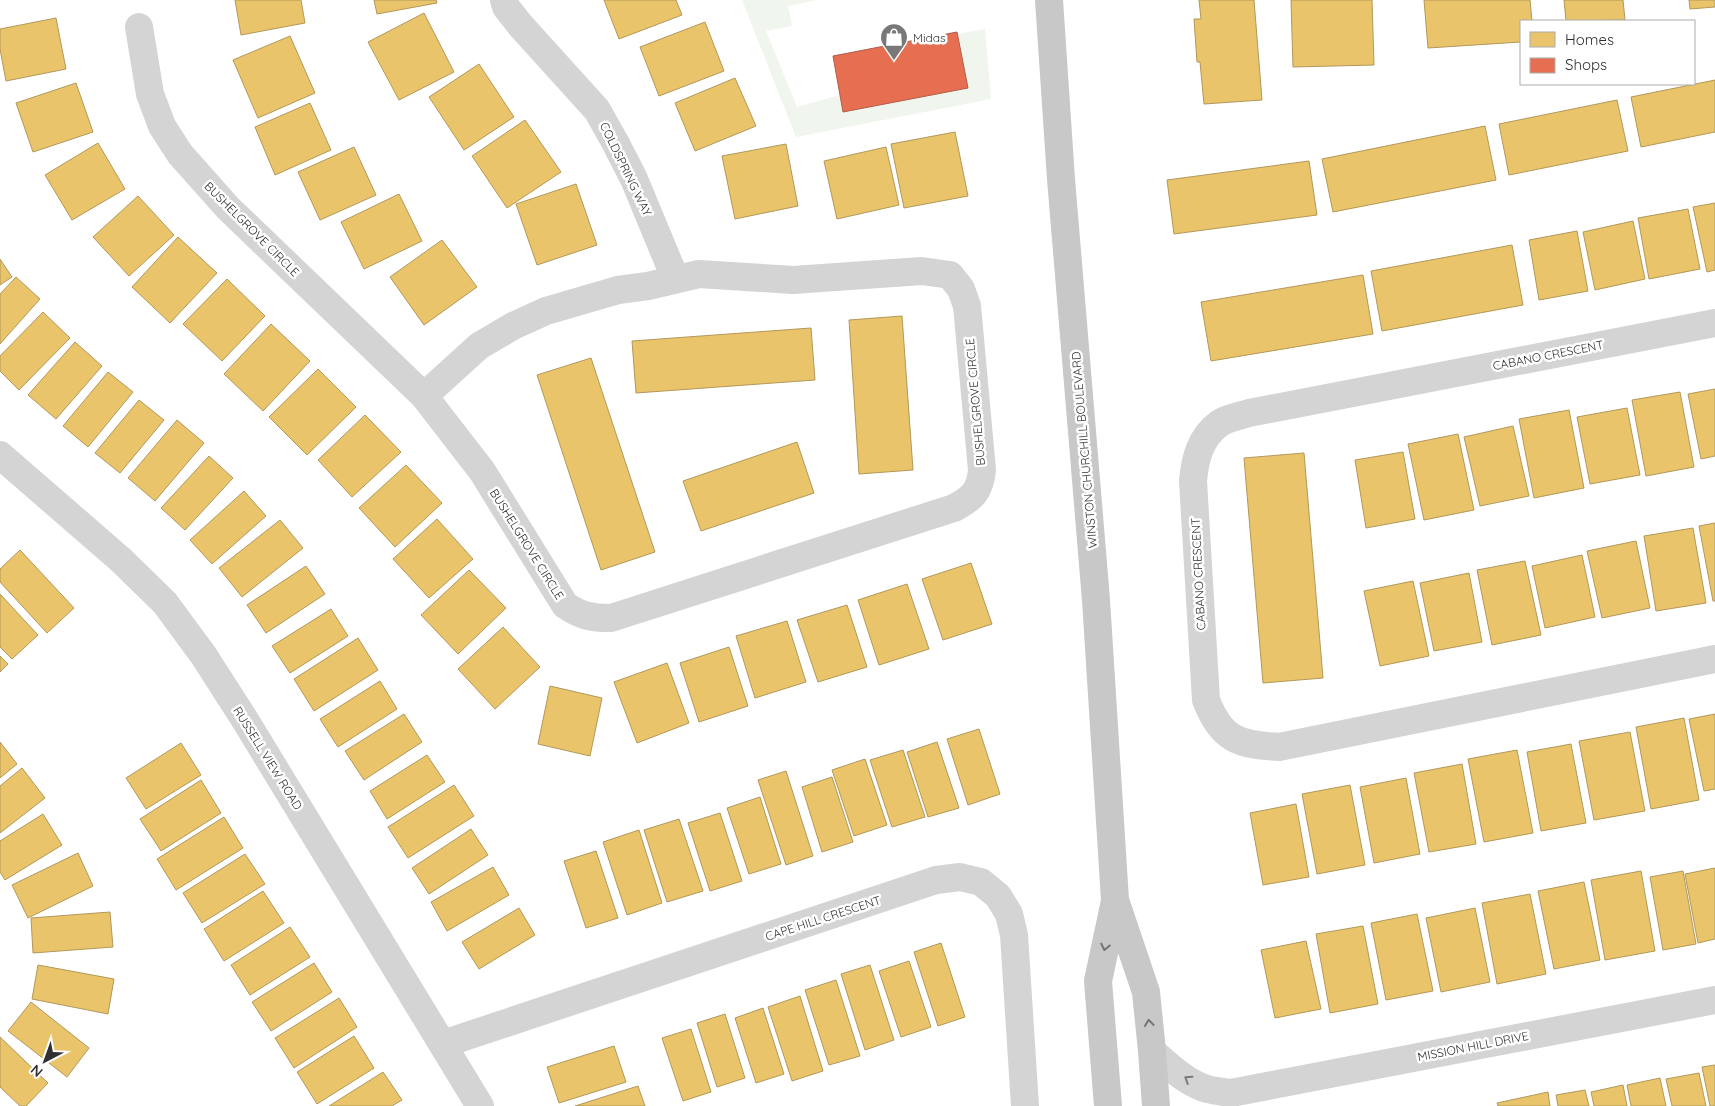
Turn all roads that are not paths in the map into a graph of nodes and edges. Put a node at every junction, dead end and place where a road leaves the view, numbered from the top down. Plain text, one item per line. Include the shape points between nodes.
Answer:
1 (504, 0) edge
2 (1049, 0) edge
3 (139, 27) dead end
4 (675, 278) junction
5 (1715, 323) edge
6 (424, 396) junction
7 (4, 465) edge
8 (1715, 659) edge
9 (1115, 900) junction
10 (1715, 1000) edge
11 (443, 1044) junction
12 (1152, 1050) junction
13 (1220, 1099) edge
14 (480, 1106) edge
15 (1025, 1106) edge
16 (1108, 1106) edge
17 (1156, 1106) edge

1 - 4 street, COLDSPRING WAY via 521,26 597,110 634,179
2 - 9 main road, WINSTON CHURCHILL BOULEVARD via 1096,600
3 - 6 street, BUSHELGROVE CIRCLE via 150,94 162,126 180,154 228,208
4 - 6 street, BUSHELGROVE CIRCLE via 618,290 546,311 512,326 479,346
4 - 6 street, BUSHELGROVE CIRCLE via 699,274 793,280 922,271 950,275 961,289 967,306 982,470 974,495 954,508 611,618 594,618 578,614 565,605 482,470
5 - 8 street, CABANO CRESCENT via 1240,416 1221,422 1209,433 1200,447 1193,481 1206,700 1213,718 1223,731 1255,746 1279,747
7 - 11 street, RUSSELL VIEW ROAD via 121,560 165,603 245,720
12 -> 9 main road, WINSTON CHURCHILL BOULEVARD via 1146,992
9 -> 16 main road, WINSTON CHURCHILL BOULEVARD via 1098,981
10 - 13 street, MISSION HILL DRIVE
11 - 14 street, RUSSELL VIEW ROAD
11 - 15 street, CAPE HILL CRESCENT via 936,880 960,877 981,882 998,896 1010,914
13 -> 12 street, MISSION HILL DRIVE via 1192,1083
12 - 17 main road, WINSTON CHURCHILL BOULEVARD

